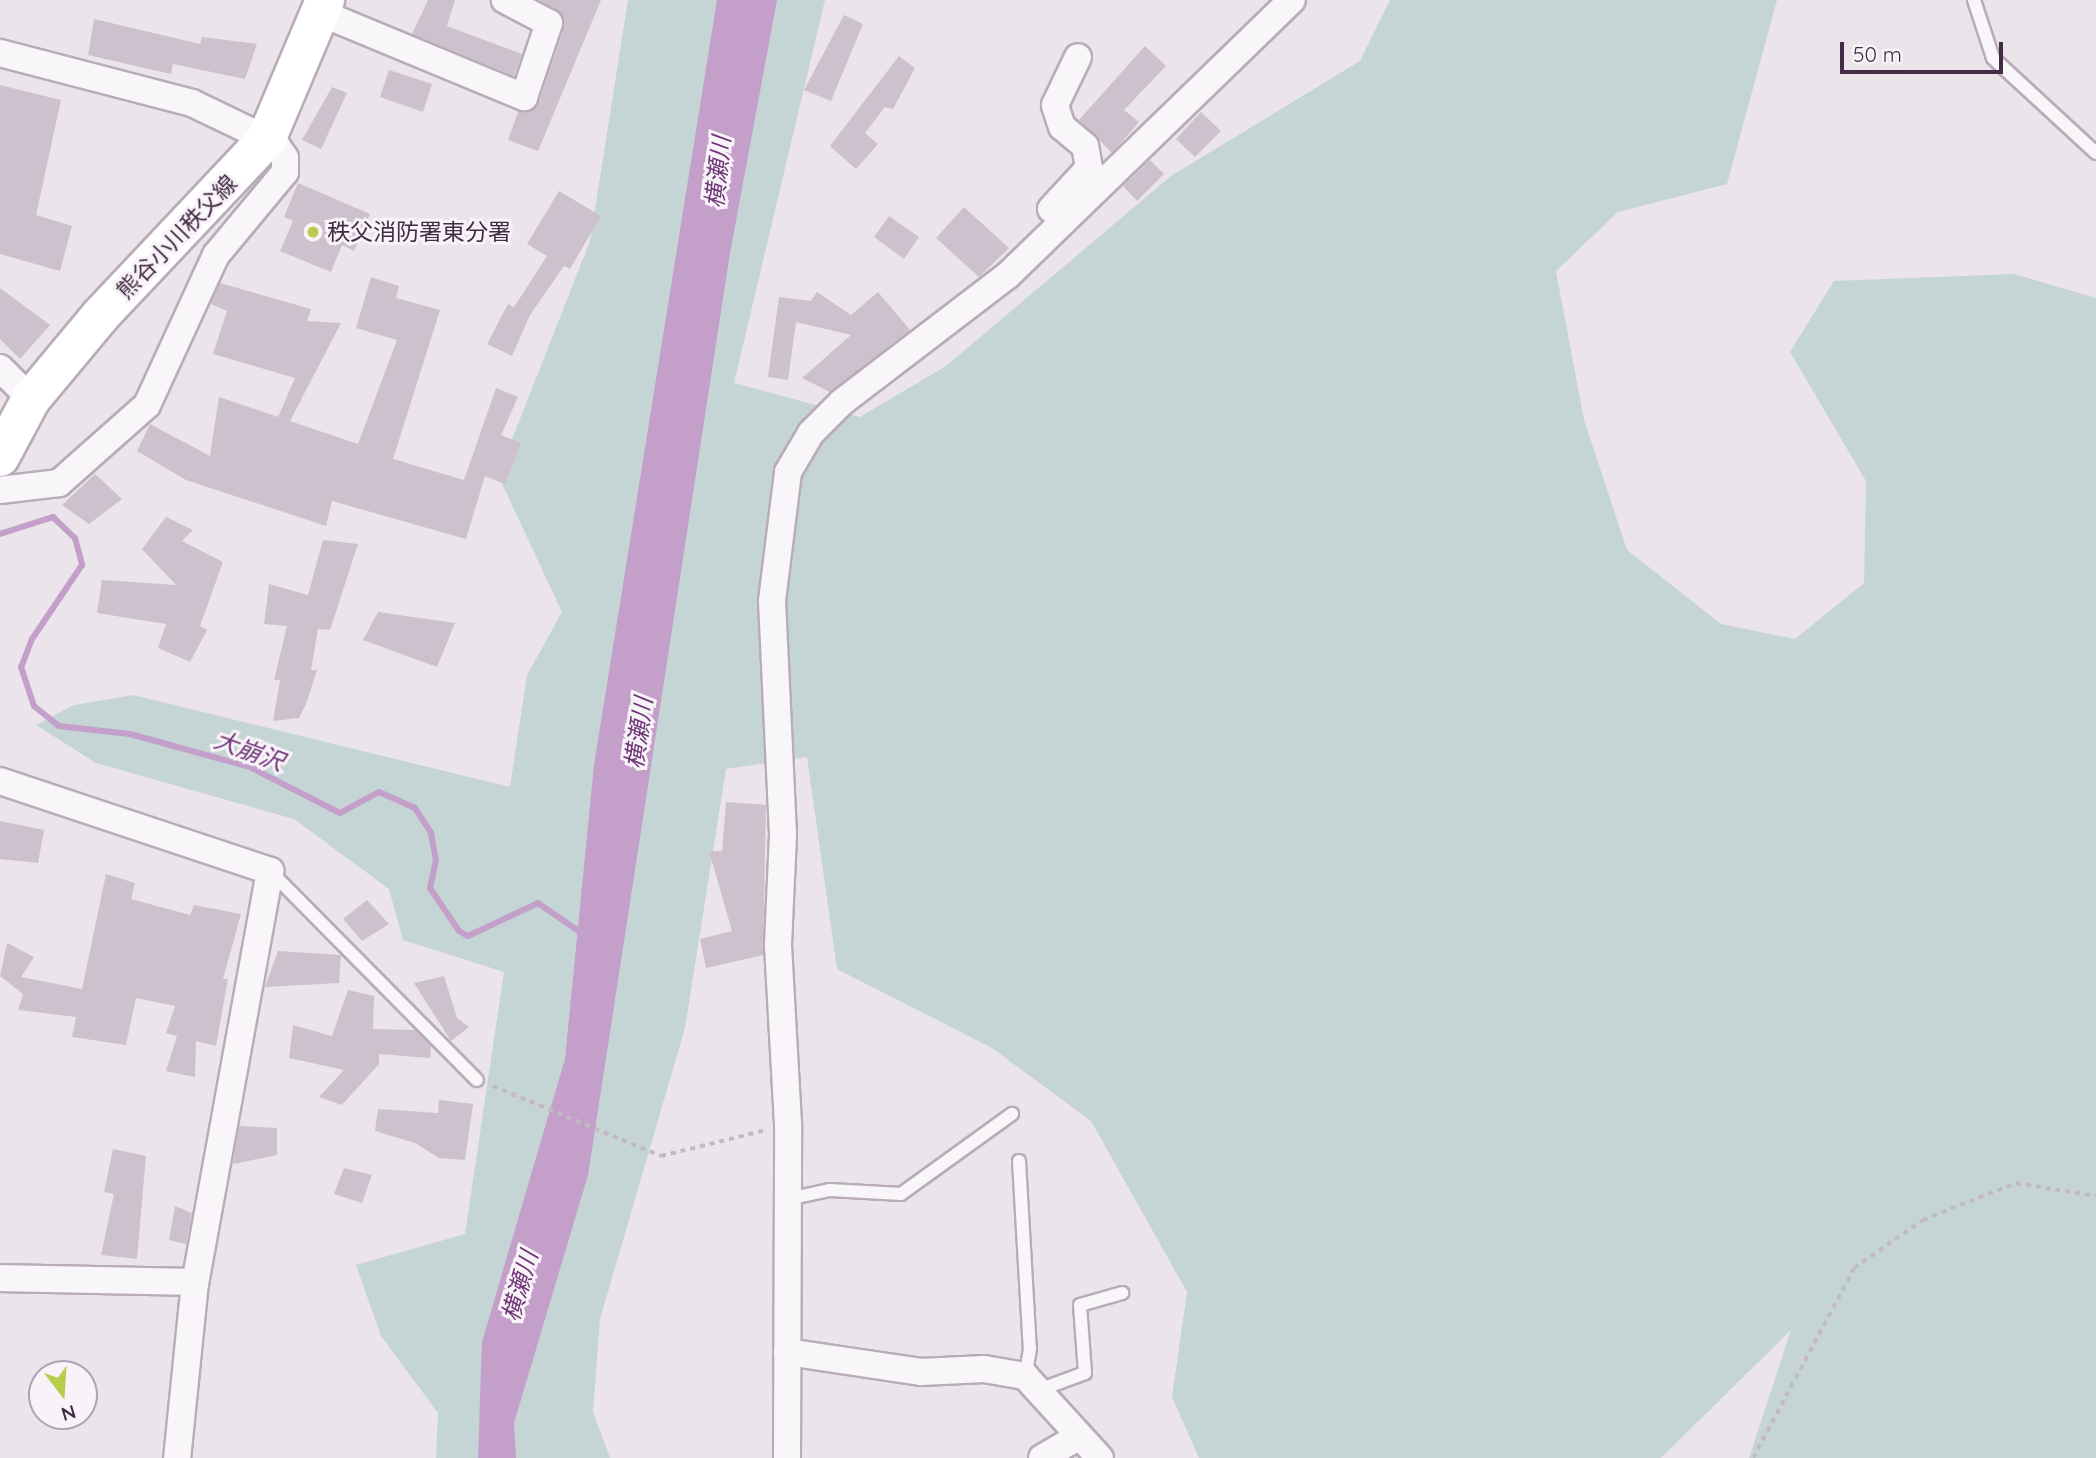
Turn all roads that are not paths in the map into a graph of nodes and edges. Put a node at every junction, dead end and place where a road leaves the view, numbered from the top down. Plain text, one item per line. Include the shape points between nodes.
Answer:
1 (505, 0) edge
2 (1292, 0) edge
3 (1974, 0) edge
4 (323, 7) edge
5 (0, 53) edge
6 (1078, 57) dead end
7 (266, 140) junction
8 (2096, 153) edge
9 (1045, 237) junction
10 (0, 368) edge
11 (31, 398) junction
12 (0, 457) edge
13 (0, 490) edge
14 (0, 781) edge
15 (270, 871) junction
16 (477, 1080) road end
17 (1012, 1114) dead end
18 (1018, 1161) dead end
19 (788, 1199) junction
20 (0, 1278) edge
21 (195, 1282) junction
22 (1122, 1293) dead end
23 (787, 1352) junction
24 (1032, 1383) junction
25 (1078, 1437) junction
26 (177, 1458) edge
27 (787, 1458) edge
28 (1042, 1458) edge
29 (1100, 1458) edge

1 - 4 street via 549,23 524,97
2 - 9 street
3 - 8 lane via 1993,58
4 - 7 main road, 熊谷小川秩父線
5 - 7 street via 192,103
6 - 9 street via 1055,105 1062,127 1085,146 1089,168 1041,219
7 - 11 main road, 熊谷小川秩父線
7 - 13 street via 285,158 285,172 216,255 147,405 59,483
9 - 19 street via 933,338 842,402 811,433 789,472 772,601
10 - 11 street
11 - 12 main road, 熊谷小川秩父線
14 - 15 street
15 - 16 lane
15 - 21 street
17 - 19 lane via 901,1194 830,1190
18 - 24 lane
19 - 23 street
20 - 21 street
21 - 26 street
22 - 24 lane via 1080,1305 1085,1373
23 - 24 street via 921,1372 984,1369
23 - 27 street
24 - 25 street
25 - 28 street
25 - 29 street

